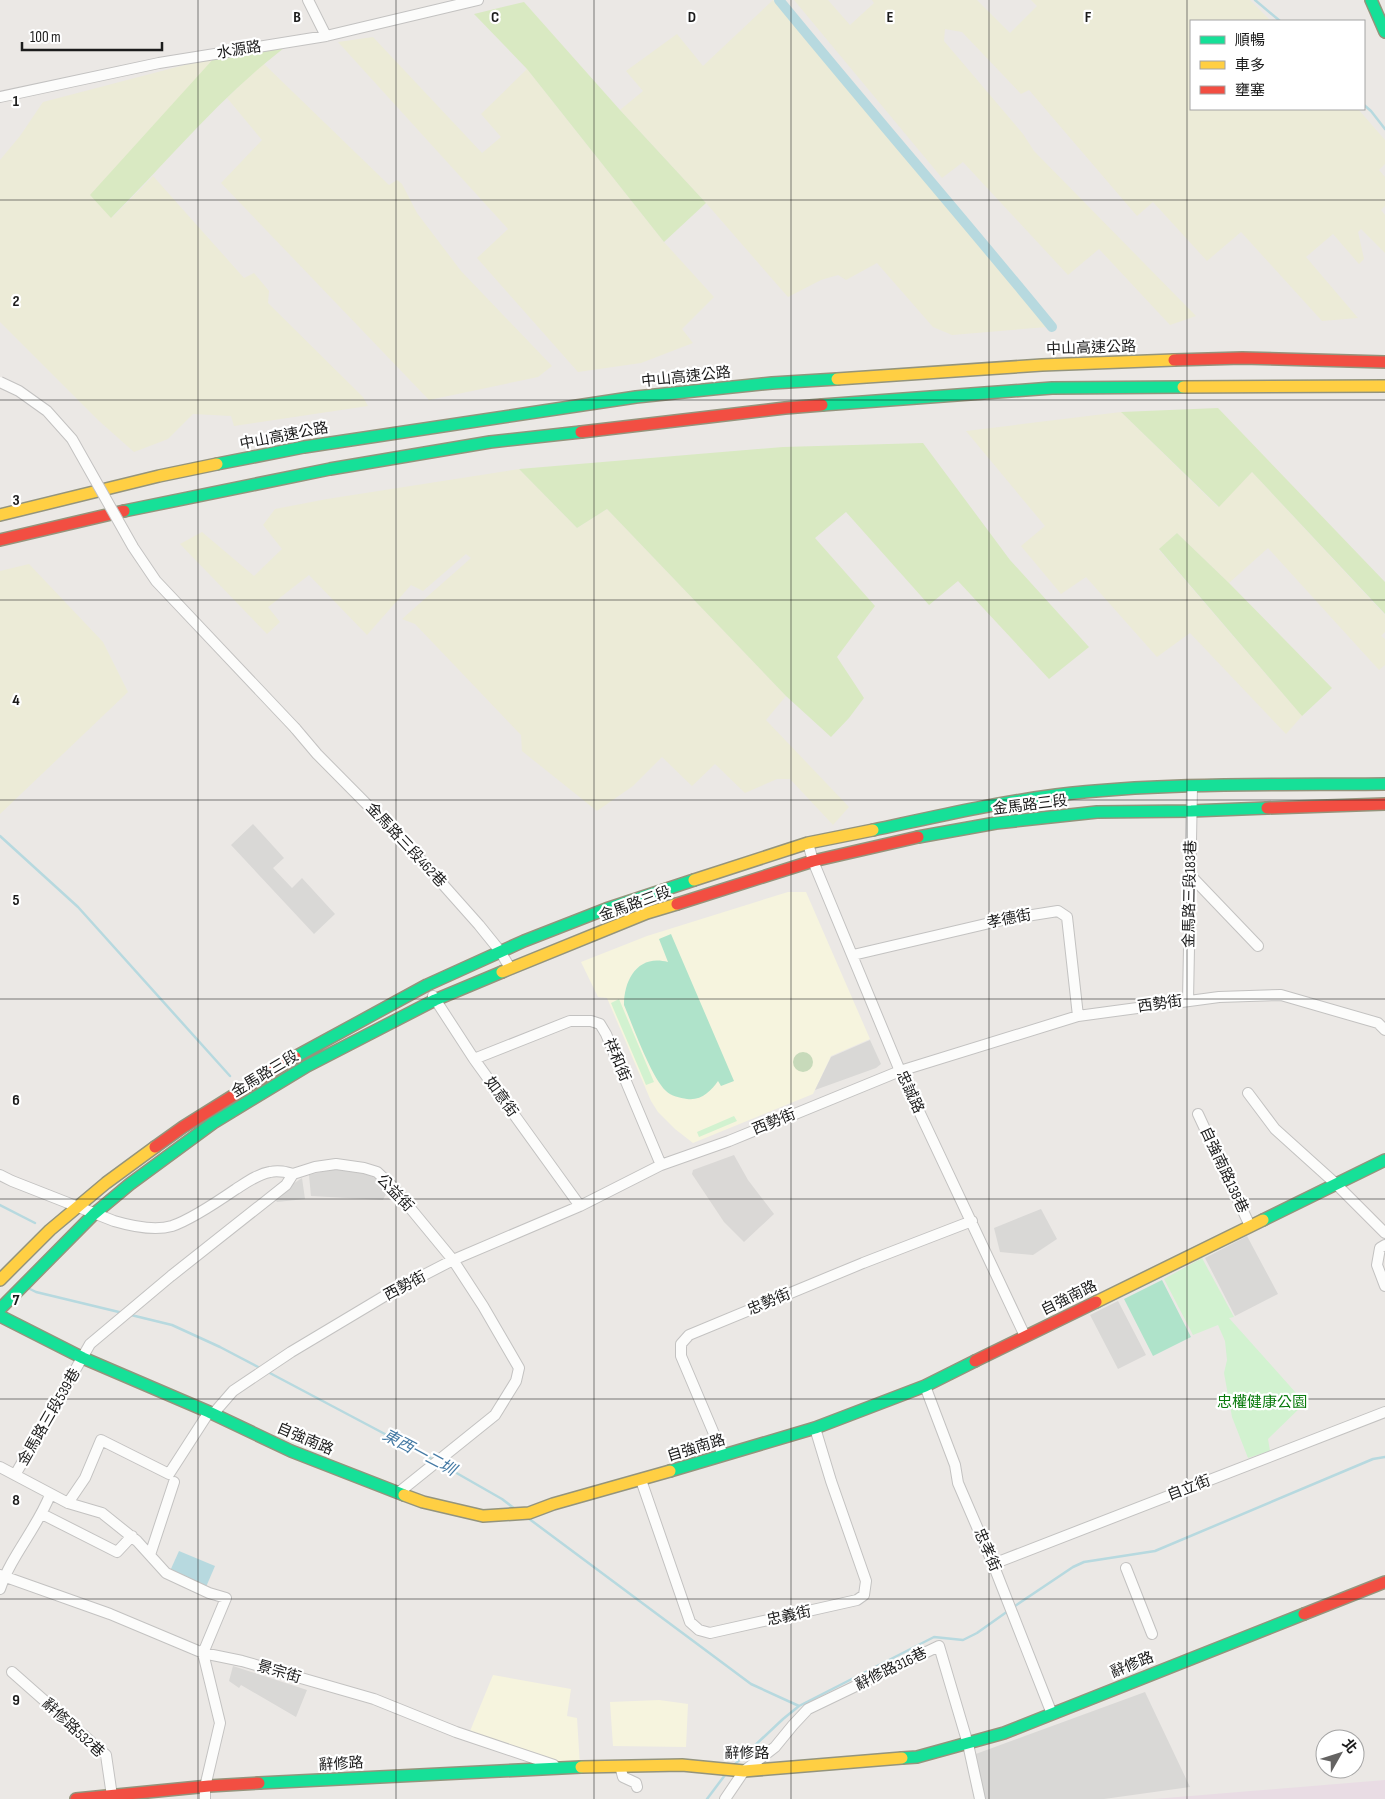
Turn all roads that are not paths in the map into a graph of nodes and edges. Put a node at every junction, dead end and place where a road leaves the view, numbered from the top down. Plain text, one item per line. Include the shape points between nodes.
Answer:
1 (308, 0) edge
2 (478, 0) edge
3 (1371, 0) edge
4 (1385, 32) edge
5 (326, 36) junction
6 (0, 97) edge
7 (1385, 362) edge
8 (0, 382) edge
9 (1385, 386) edge
10 (0, 515) edge
11 (0, 540) edge
12 (1385, 784) edge
13 (1192, 787) junction
14 (1385, 804) edge
15 (1191, 811) junction
16 (808, 843) junction
17 (813, 861) junction
18 (1190, 875) junction
19 (1258, 946) dead end
20 (500, 951) junction
21 (854, 955) junction
22 (510, 968) junction
23 (427, 985) junction
24 (435, 1000) junction
25 (1188, 1001) junction
26 (1078, 1016) junction
27 (1385, 1030) edge
28 (474, 1059) junction
29 (277, 1069) junction
30 (900, 1071) junction
31 (283, 1080) junction
32 (1248, 1093) dead end
33 (1198, 1114) dead end
34 (1385, 1160) edge
35 (662, 1165) junction
36 (293, 1174) junction
37 (0, 1175) edge
38 (1336, 1184) junction
39 (78, 1206) junction
40 (580, 1206) junction
41 (94, 1214) junction
42 (972, 1221) junction
43 (1250, 1226) junction
44 (1385, 1233) edge
45 (1385, 1245) edge
46 (453, 1260) junction
47 (0, 1280) edge
48 (1385, 1286) edge
49 (0, 1309) edge
50 (0, 1316) edge
51 (1025, 1336) junction
52 (83, 1358) junction
53 (924, 1386) junction
54 (1385, 1412) edge
55 (211, 1413) junction
56 (816, 1428) junction
57 (723, 1455) junction
58 (0, 1467) edge
59 (15, 1475) junction
60 (171, 1478) junction
61 (641, 1480) junction
62 (398, 1493) junction
63 (50, 1494) junction
64 (68, 1503) junction
65 (42, 1514) junction
66 (132, 1536) junction
67 (150, 1555) junction
68 (993, 1564) junction
69 (1126, 1568) dead end
70 (2, 1576) edge
71 (1385, 1582) edge
72 (0, 1590) edge
73 (1152, 1634) dead end
74 (203, 1654) junction
75 (12, 1672) dead end
76 (1052, 1714) junction
77 (968, 1744) junction
78 (620, 1766) junction
79 (559, 1767) junction
80 (735, 1770) junction
81 (205, 1787) junction
82 (637, 1787) dead end
83 (119, 1796) edge
84 (76, 1799) edge
85 (205, 1799) edge
86 (725, 1799) edge
87 (980, 1799) edge

1 - 5 street
2 - 5 street, 水源路
3 - 4 main road
5 - 6 street, 水源路 via 160,63
7 - 10 main road, 中山高速公路 via 1242,358 1042,365 772,383 636,397 304,447 158,476
8 - 20 street, 金馬路三段462巷, bridge via 47,411 72,439 132,547 156,581 317,754 415,853
9 - 11 main road via 1052,388 785,408 490,442 330,469 155,504
12 - 13 main road, 金馬路三段
13 - 15 street, 金馬路三段183巷
13 - 16 main road, 金馬路三段 via 1056,795
14 - 15 main road, 金馬路三段
15 - 17 main road, 金馬路三段 via 1097,812 996,823
15 - 18 street, 金馬路三段183巷
16 - 17 street, 忠誠路
16 - 20 main road, 金馬路三段 via 615,906
17 - 21 street, 忠誠路
17 - 22 main road, 金馬路三段 via 647,913
18 - 19 street
18 - 25 street, 金馬路三段183巷
20 - 22 street, 金馬路三段462巷
20 - 23 main road, 金馬路三段
21 - 26 street, 孝德街 via 1007,918 1058,911 1067,917
21 - 30 street, 忠誠路
22 - 24 main road, 金馬路三段
23 - 24 street, 如意街
23 - 29 main road, 金馬路三段
24 - 28 street, 如意街
24 - 31 main road, 金馬路三段
25 - 26 street, 西勢街
25 - 27 street, 西勢街 via 1281,995 1378,1023
26 - 30 street, 西勢街
28 - 35 street, 祥和街 via 570,1021 600,1024
28 - 40 street, 如意街
29 - 31 main road
29 - 39 main road, 金馬路三段 via 183,1127
30 - 35 street, 西勢街
30 - 42 street, 忠誠路
31 - 41 main road, 金馬路三段 via 213,1123
32 - 38 street via 1275,1129
33 - 43 street, 自強南路138巷
34 - 38 main road, 自強南路
35 - 40 street, 西勢街
36 - 41 street via 282,1171 254,1177 172,1226 128,1225
36 - 46 street, 公益街 via 336,1164 377,1172
36 - 52 street, 公益街 via 286,1184 90,1344
37 - 39 street
38 - 43 main road, 自強南路
38 - 44 street
39 - 41 street
39 - 47 main road, 金馬路三段
40 - 46 street, 西勢街
41 - 49 main road, 金馬路三段
42 - 51 street, 忠誠路
42 - 57 street, 忠勢街 via 690,1335 680,1344 681,1356
43 - 51 main road, 自強南路
45 - 48 street via 1380,1248 1377,1265
46 - 55 street, 西勢街 via 393,1291 291,1352 233,1391
46 - 62 street, 公益街 via 519,1368 516,1382 495,1415
50 - 52 main road, 自強南路
51 - 53 main road, 自強南路
52 - 55 main road, 自強南路
52 - 59 street, 金馬路三段539巷
53 - 56 main road, 自強南路
53 - 68 street, 忠孝街 via 955,1466 958,1483
54 - 68 street, 自立街
55 - 60 street, 西勢街
55 - 62 main road, 自強南路 via 290,1451
56 - 57 main road, 自強南路
56 - 61 street, 忠義街 via 830,1481 866,1581 864,1595 857,1600 710,1632 699,1630 690,1622
57 - 61 main road, 自強南路
58 - 59 street, 金馬路三段539巷
59 - 63 street, 金馬路三段539巷
60 - 64 street via 101,1440 85,1478
60 - 67 street, 西勢街
61 - 62 main road, 自強南路 via 529,1513 483,1516
63 - 64 street, 金馬路三段539巷
63 - 65 street
64 - 66 street, 金馬路三段539巷 via 102,1513
65 - 66 street via 117,1552
65 - 70 street
66 - 67 street, 金馬路三段539巷
67 - 74 street, 金馬路三段539巷 via 166,1573 226,1598
68 - 76 street, 忠孝街
69 - 73 street
70 - 72 street
70 - 74 street, 景宗街 via 110,1614
71 - 76 main road, 辭修路
74 - 79 street, 景宗街 via 242,1661 374,1700
74 - 81 street via 220,1723
75 - 83 street, 辭修路532巷 via 106,1754
76 - 77 main road, 辭修路 via 1004,1734
77 - 80 main road, 辭修路 via 917,1757
77 - 80 street, 辭修路316巷 via 938,1646 808,1709 775,1747
77 - 87 street, 辭修路316巷
78 - 79 main road, 辭修路
78 - 80 main road, 辭修路 via 682,1765
78 - 82 street via 622,1777
79 - 81 main road, 辭修路
80 - 86 street
81 - 83 main road, 辭修路
81 - 85 street
83 - 84 main road, 辭修路

